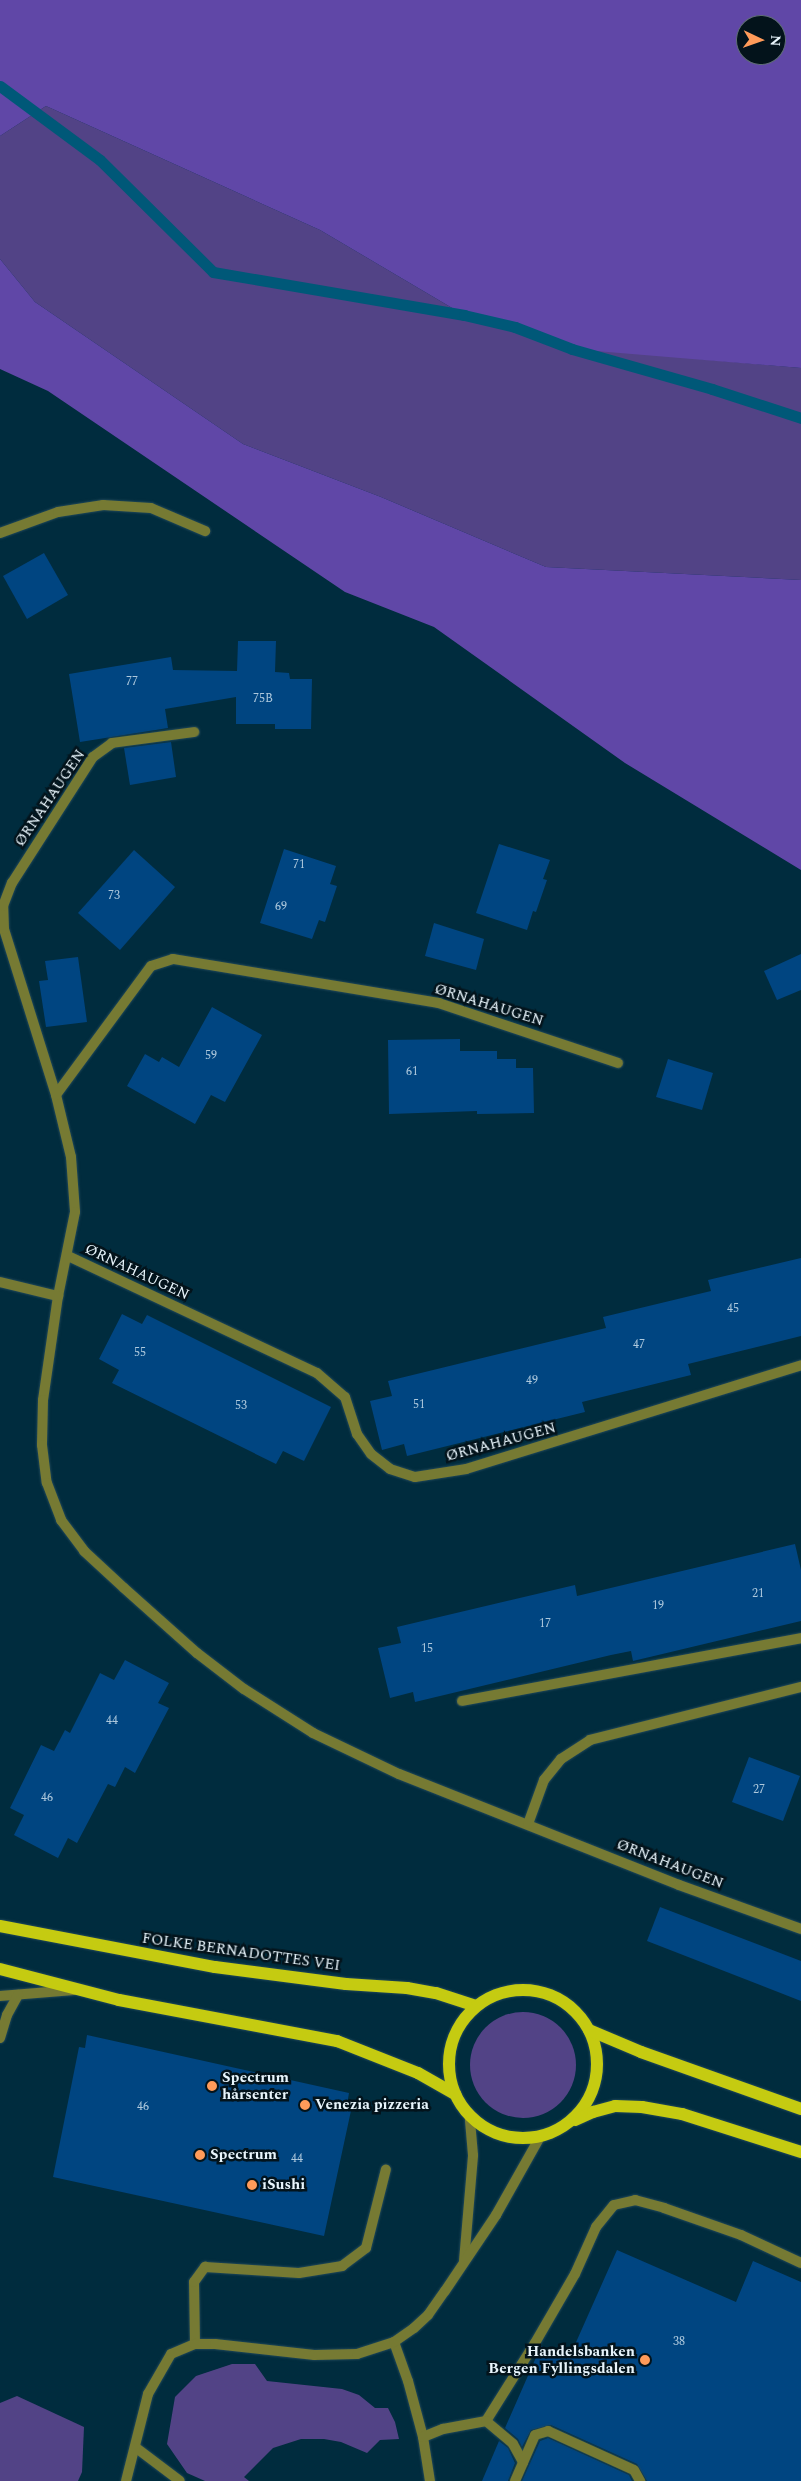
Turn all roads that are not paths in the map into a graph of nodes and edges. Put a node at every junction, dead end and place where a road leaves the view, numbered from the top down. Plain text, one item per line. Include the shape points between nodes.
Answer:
1 (205, 531) dead end
2 (0, 533) edge
3 (194, 732) dead end
4 (618, 1063) dead end
5 (56, 1095) junction
6 (68, 1256) junction
7 (0, 1282) edge
8 (58, 1296) junction
9 (801, 1365) edge
10 (801, 1638) edge
11 (801, 1687) edge
12 (462, 1701) dead end
13 (528, 1824) junction
14 (0, 1926) edge
15 (801, 1929) edge
16 (0, 1970) edge
17 (76, 1990) junction
18 (18, 1995) junction
19 (0, 1996) edge
20 (476, 2006) junction
21 (589, 2030) junction
22 (0, 2038) edge
23 (455, 2094) junction
24 (801, 2109) edge
25 (470, 2117) junction
26 (568, 2123) junction
27 (540, 2137) junction
28 (801, 2152) edge
29 (386, 2169) dead end
30 (464, 2262) junction
31 (801, 2262) edge
32 (394, 2342) junction
33 (195, 2344) junction
34 (486, 2421) junction
35 (423, 2437) junction
36 (134, 2447) junction
37 (523, 2462) junction
38 (126, 2481) edge
39 (180, 2481) edge
40 (430, 2481) edge
41 (515, 2481) edge
42 (640, 2481) edge

1 - 2 street via 151,508 103,505 58,512
3 - 5 street, ØRNAHAUGEN via 112,744 93,757 12,883 3,906 4,929
4 - 5 street, ØRNAHAUGEN via 439,1003 174,959 151,966
5 - 6 street, ØRNAHAUGEN via 71,1157 75,1212
6 - 8 street, ØRNAHAUGEN
6 - 9 street, ØRNAHAUGEN via 317,1373 345,1397 356,1434 371,1454 390,1469 415,1477 484,1464
7 - 8 street
8 - 13 street, ØRNAHAUGEN via 43,1400 42,1445 47,1483 61,1520 84,1551 197,1653 244,1689 305,1728 399,1774
10 - 12 street
11 - 13 street via 590,1740 562,1759 544,1780
13 - 15 street, ØRNAHAUGEN via 679,1885
14 - 20 main road, FOLKE BERNADOTTES VEI via 215,1967 346,1984 407,1988
16 - 17 main road
17 - 18 street
17 - 23 main road via 337,2041 418,2072
18 - 19 street
18 - 22 street
20 - 21 main road via 492,1996 529,1990 564,2002
20 - 23 main road via 456,2032 451,2047 450,2079
21 - 24 main road
21 - 26 main road via 595,2048 596,2081 581,2111
23 - 25 main road
25 - 27 main road via 503,2136
25 - 30 street via 473,2155
26 - 27 main road
26 - 28 main road via 615,2106 642,2107 682,2114
27 - 30 street via 496,2216
29 - 33 street via 366,2248 342,2266 299,2273 205,2267 194,2282
30 - 32 street via 428,2315
31 - 34 street via 740,2235 664,2208 635,2200 614,2205 596,2227 575,2274 536,2343
32 - 33 street via 357,2354 314,2355
32 - 35 street
33 - 36 street via 171,2354 148,2394
34 - 35 street via 444,2429
34 - 37 street via 513,2444
35 - 40 street
36 - 38 street
36 - 39 street
37 - 41 street
37 - 42 street via 535,2435 548,2431 634,2470

